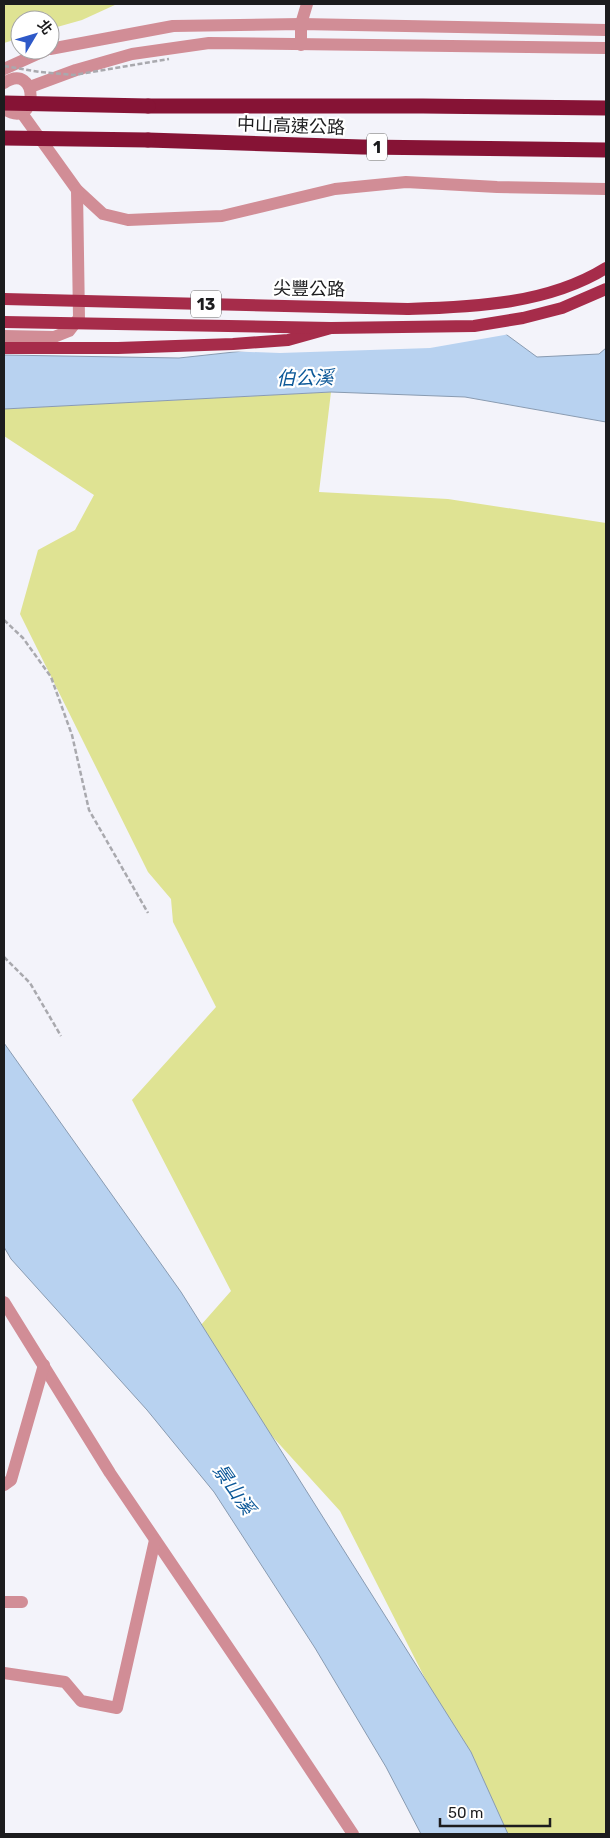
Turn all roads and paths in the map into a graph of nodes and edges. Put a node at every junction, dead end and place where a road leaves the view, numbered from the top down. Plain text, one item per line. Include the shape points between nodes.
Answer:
1 (307, 4) edge
2 (301, 24) junction
3 (606, 30) edge
4 (301, 45) junction
5 (60, 47) edge
6 (606, 48) edge
7 (21, 60) edge
8 (169, 60) dead end
9 (4, 68) edge
10 (4, 83) edge
11 (30, 87) junction
12 (4, 103) edge
13 (606, 108) edge
14 (4, 109) edge
15 (21, 112) junction
16 (4, 138) edge
17 (606, 150) edge
18 (606, 189) edge
19 (77, 190) junction
20 (606, 268) edge
21 (606, 289) edge
22 (4, 300) edge
23 (4, 322) edge
24 (332, 328) junction
25 (4, 336) edge
26 (4, 348) edge
27 (4, 620) edge
28 (148, 913) dead end
29 (4, 957) edge
30 (61, 1036) dead end
31 (4, 1302) edge
32 (44, 1365) junction
33 (4, 1485) edge
34 (155, 1540) junction
35 (4, 1602) edge
36 (22, 1602) dead end
37 (4, 1673) edge
38 (353, 1834) edge

1 - 2 street
2 - 3 street
2 - 4 street
2 - 5 street via 172,26
4 - 6 street
4 - 11 street via 209,43 142,53 76,70
7 - 9 street
8 - 9 path, bridge via 74,75
10 - 11 street via 16,79
11 - 15 street via 32,99
12 - 13 highway, 中山高速公路, bridge
14 - 15 street
15 - 19 street
16 - 17 highway, 中山高速公路 / 1, bridge
18 - 19 street via 406,182 335,189 222,216 128,220 103,214
19 - 25 street via 79,318 69,331 54,337
20 - 22 main road, 尖豐公路 / 13, bridge via 539,296 469,307 408,309
21 - 24 main road, 13 via 562,308 474,326
23 - 24 main road, 13, bridge
24 - 26 main road, bridge via 288,340 242,343
27 - 28 path via 23,638 51,677 72,735 89,810
29 - 30 path via 30,982
31 - 32 street
32 - 33 street via 11,1480
32 - 34 street
34 - 37 street via 117,1708 80,1701 65,1682
34 - 38 street
35 - 36 street

